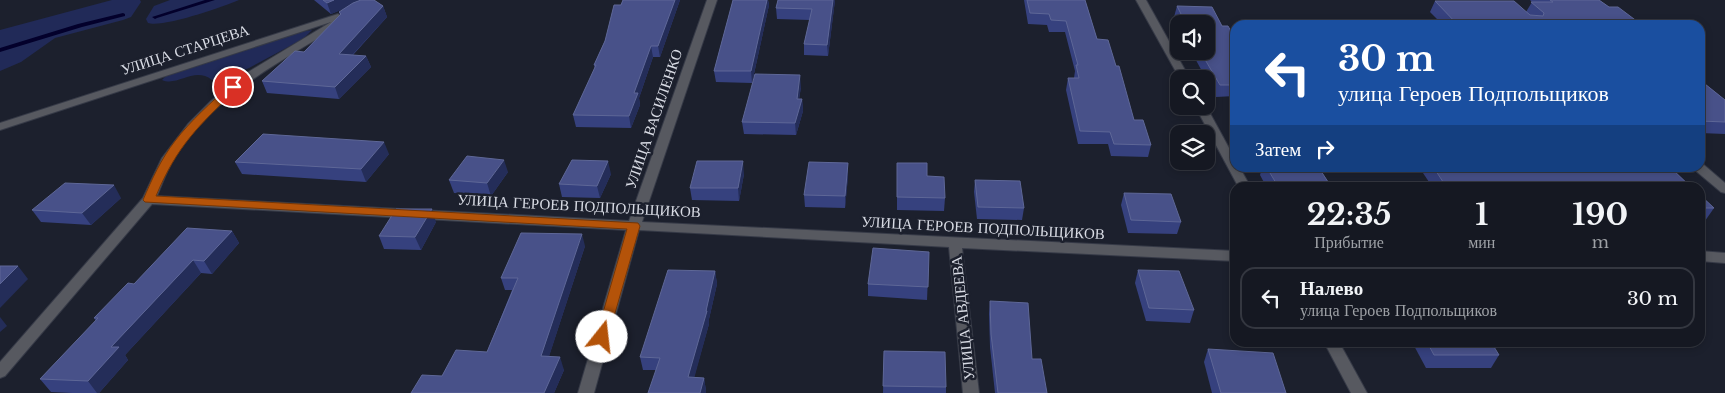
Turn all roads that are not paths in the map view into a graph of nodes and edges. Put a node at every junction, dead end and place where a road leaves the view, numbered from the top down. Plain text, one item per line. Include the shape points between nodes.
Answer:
1 (712, 0) edge
2 (1141, 0) edge
3 (1180, 70) edge
4 (1205, 115) edge
5 (0, 127) edge
6 (1230, 161) edge
7 (1705, 172) edge
8 (1725, 189) edge
9 (149, 200) junction
10 (634, 226) junction
11 (955, 243) junction
12 (1230, 256) edge
13 (1705, 256) edge
14 (1725, 258) edge
15 (1334, 347) edge
16 (0, 372) edge
17 (586, 393) edge
18 (971, 393) edge
19 (1359, 393) edge

1 - 10 street, УЛИЦА ВАСИЛЕНКО
2 - 3 street
4 - 6 street
5 - 9 street, УЛИЦА СТАРЦЕВА via 349,13 330,28 248,76 216,103 192,126 173,151
7 - 8 street
9 - 10 street, УЛИЦА ГЕРОЕВ ПОДПОЛЬЩИКОВ
9 - 16 street
10 - 11 street, УЛИЦА ГЕРОЕВ ПОДПОЛЬЩИКОВ
10 - 17 street, УЛИЦА ВАСИЛЕНКО
11 - 12 street, УЛИЦА ГЕРОЕВ ПОДПОЛЬЩИКОВ
11 - 18 street, УЛИЦА АВДЕЕВА
13 - 14 street
15 - 19 street

